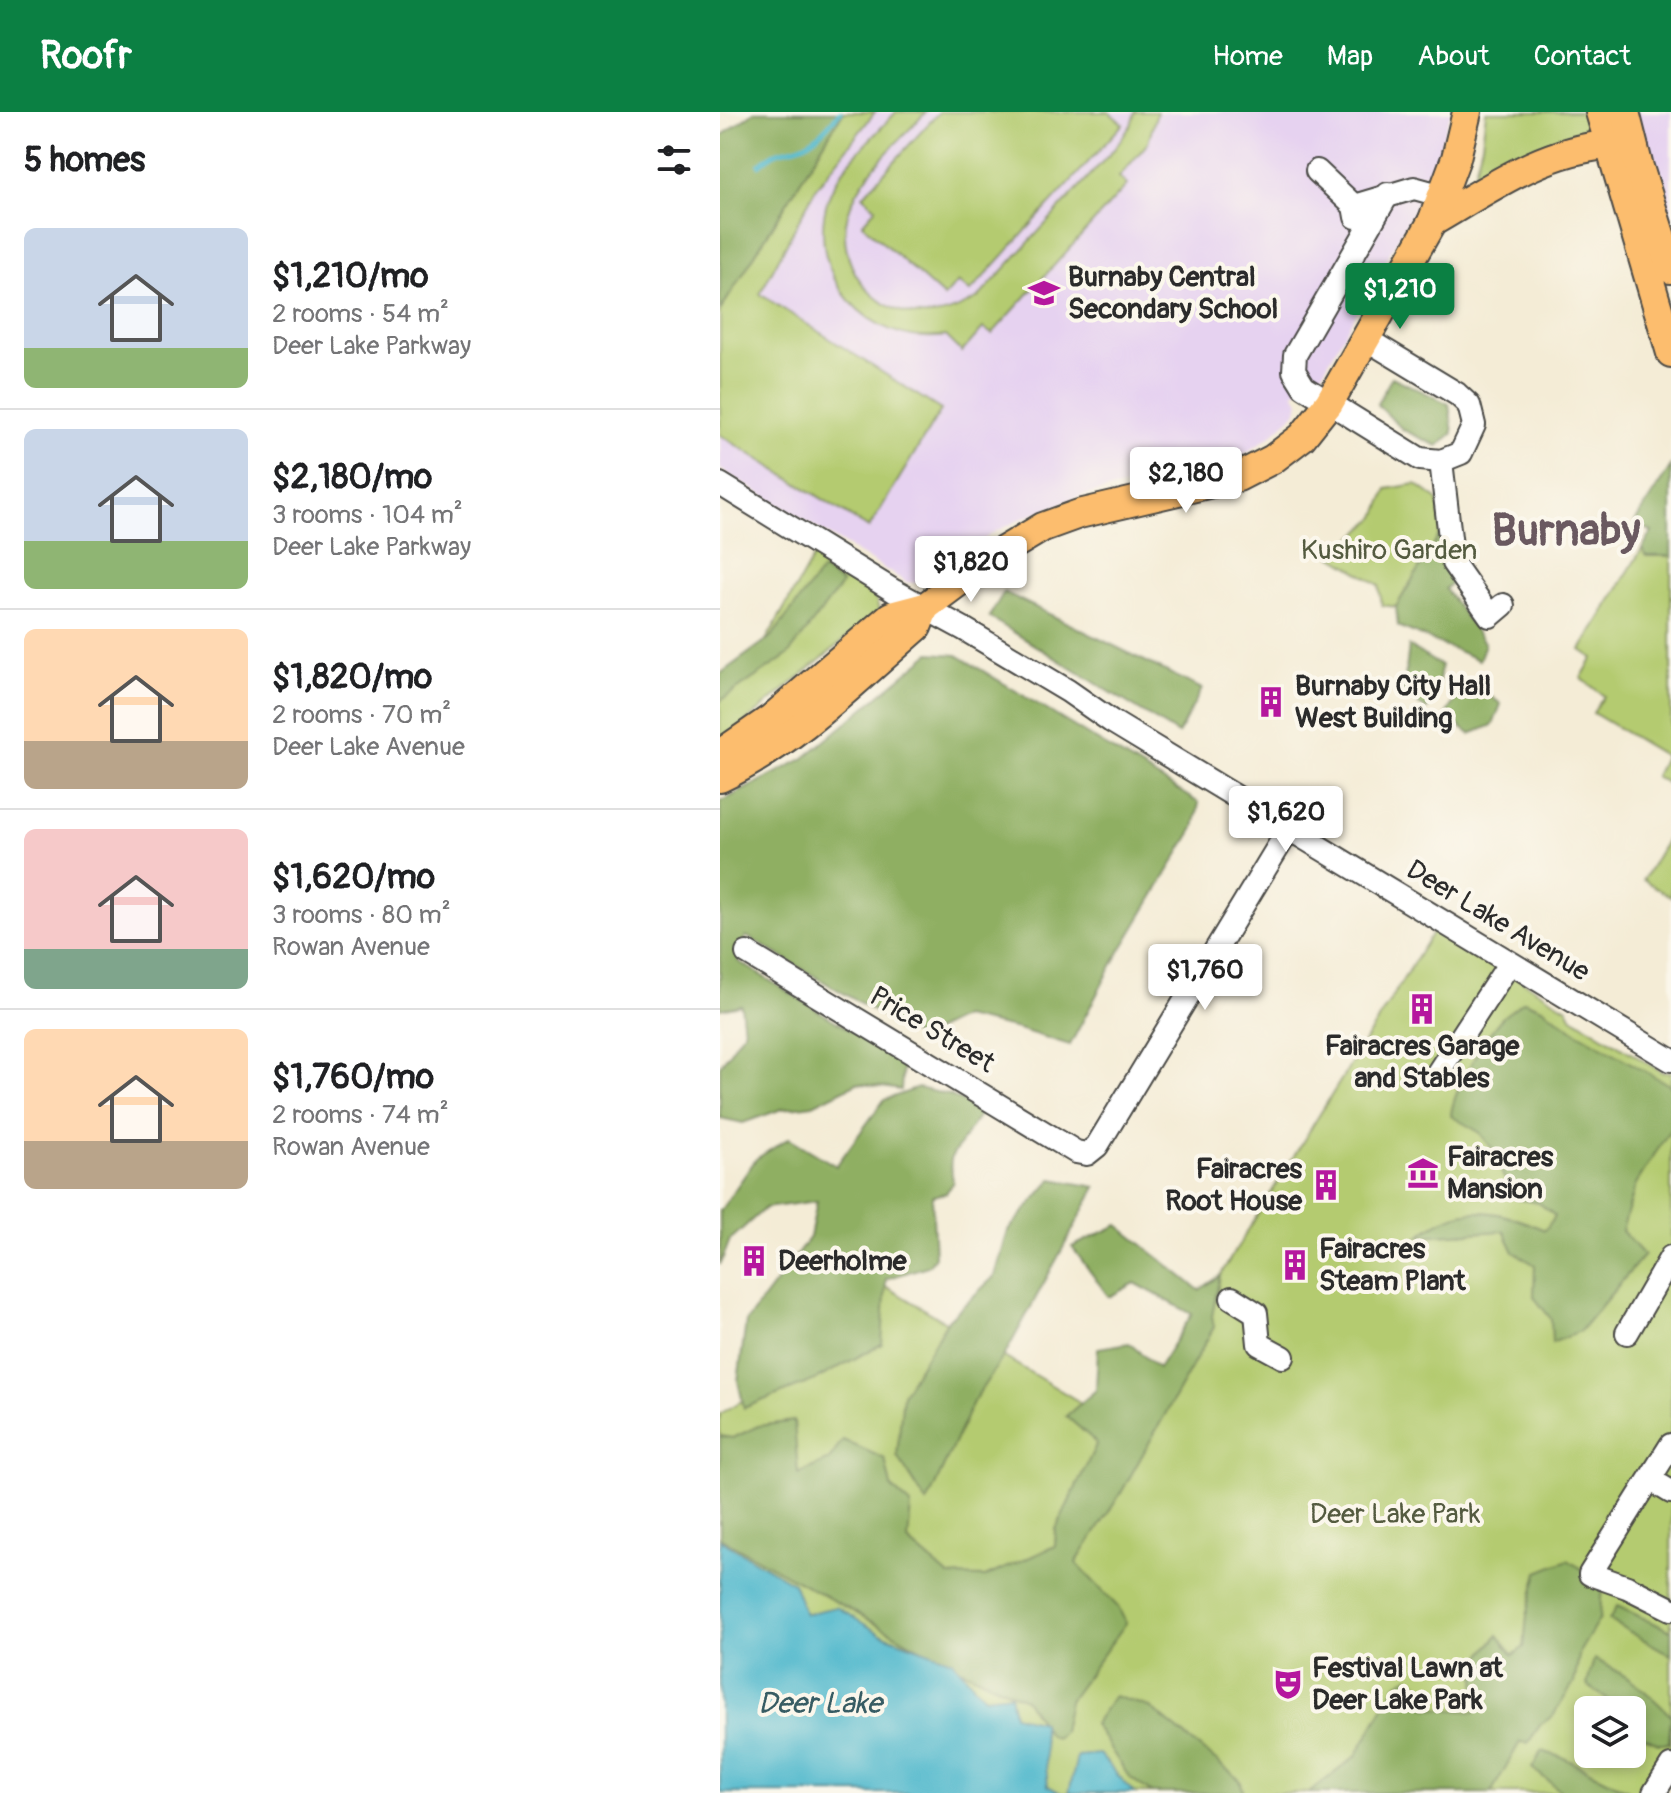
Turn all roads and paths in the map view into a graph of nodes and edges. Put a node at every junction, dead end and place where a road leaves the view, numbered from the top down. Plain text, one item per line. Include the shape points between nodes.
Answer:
1 (1467, 112) edge
2 (1600, 112) edge
3 (1625, 112) edge
4 (1608, 145) junction
5 (1317, 171) dead end
6 (1388, 194) junction
7 (1354, 206) junction
8 (1437, 209) junction
9 (1360, 242) junction
10 (1671, 269) edge
11 (1366, 339) junction
12 (1671, 353) edge
13 (1329, 403) junction
14 (1441, 461) junction
15 (720, 484) edge
16 (1503, 605) dead end
17 (925, 607) junction
18 (720, 754) edge
19 (720, 778) edge
20 (1289, 829) junction
21 (747, 953) dead end
22 (1509, 964) junction
23 (1671, 1060) edge
24 (1435, 1077) dead end
25 (1671, 1257) edge
26 (1232, 1298) dead end
27 (1627, 1333) dead end
28 (1283, 1357) dead end
29 (1671, 1445) edge
30 (1671, 1609) edge
31 (1671, 1766) edge
32 (1654, 1793) edge

1 - 8 main road
2 - 4 main road
3 - 10 main road
4 - 8 main road via 1560,154
4 - 12 main road
5 - 7 street
6 - 7 street
6 - 8 street via 1414,188
6 - 9 street
7 - 9 street
8 - 11 main road
9 - 13 street via 1293,360 1301,385
11 - 13 main road
11 - 14 street via 1469,405 1474,425 1468,443 1455,457
13 - 14 street via 1420,459
13 - 17 main road via 1302,437 1238,477 1043,527
14 - 16 street via 1453,563 1490,616
15 - 17 street, Deer Lake Avenue
17 - 18 main road via 891,616 772,718
17 - 19 main road via 917,627 801,728
17 - 20 street, Deer Lake Avenue
20 - 21 street, Price Street via 1097,1146 1087,1154
20 - 22 street, Deer Lake Avenue
22 - 23 street, Deer Lake Avenue
22 - 24 street
25 - 27 street
26 - 28 street via 1256,1313 1259,1344
29 - 30 street via 1590,1574
31 - 32 street

